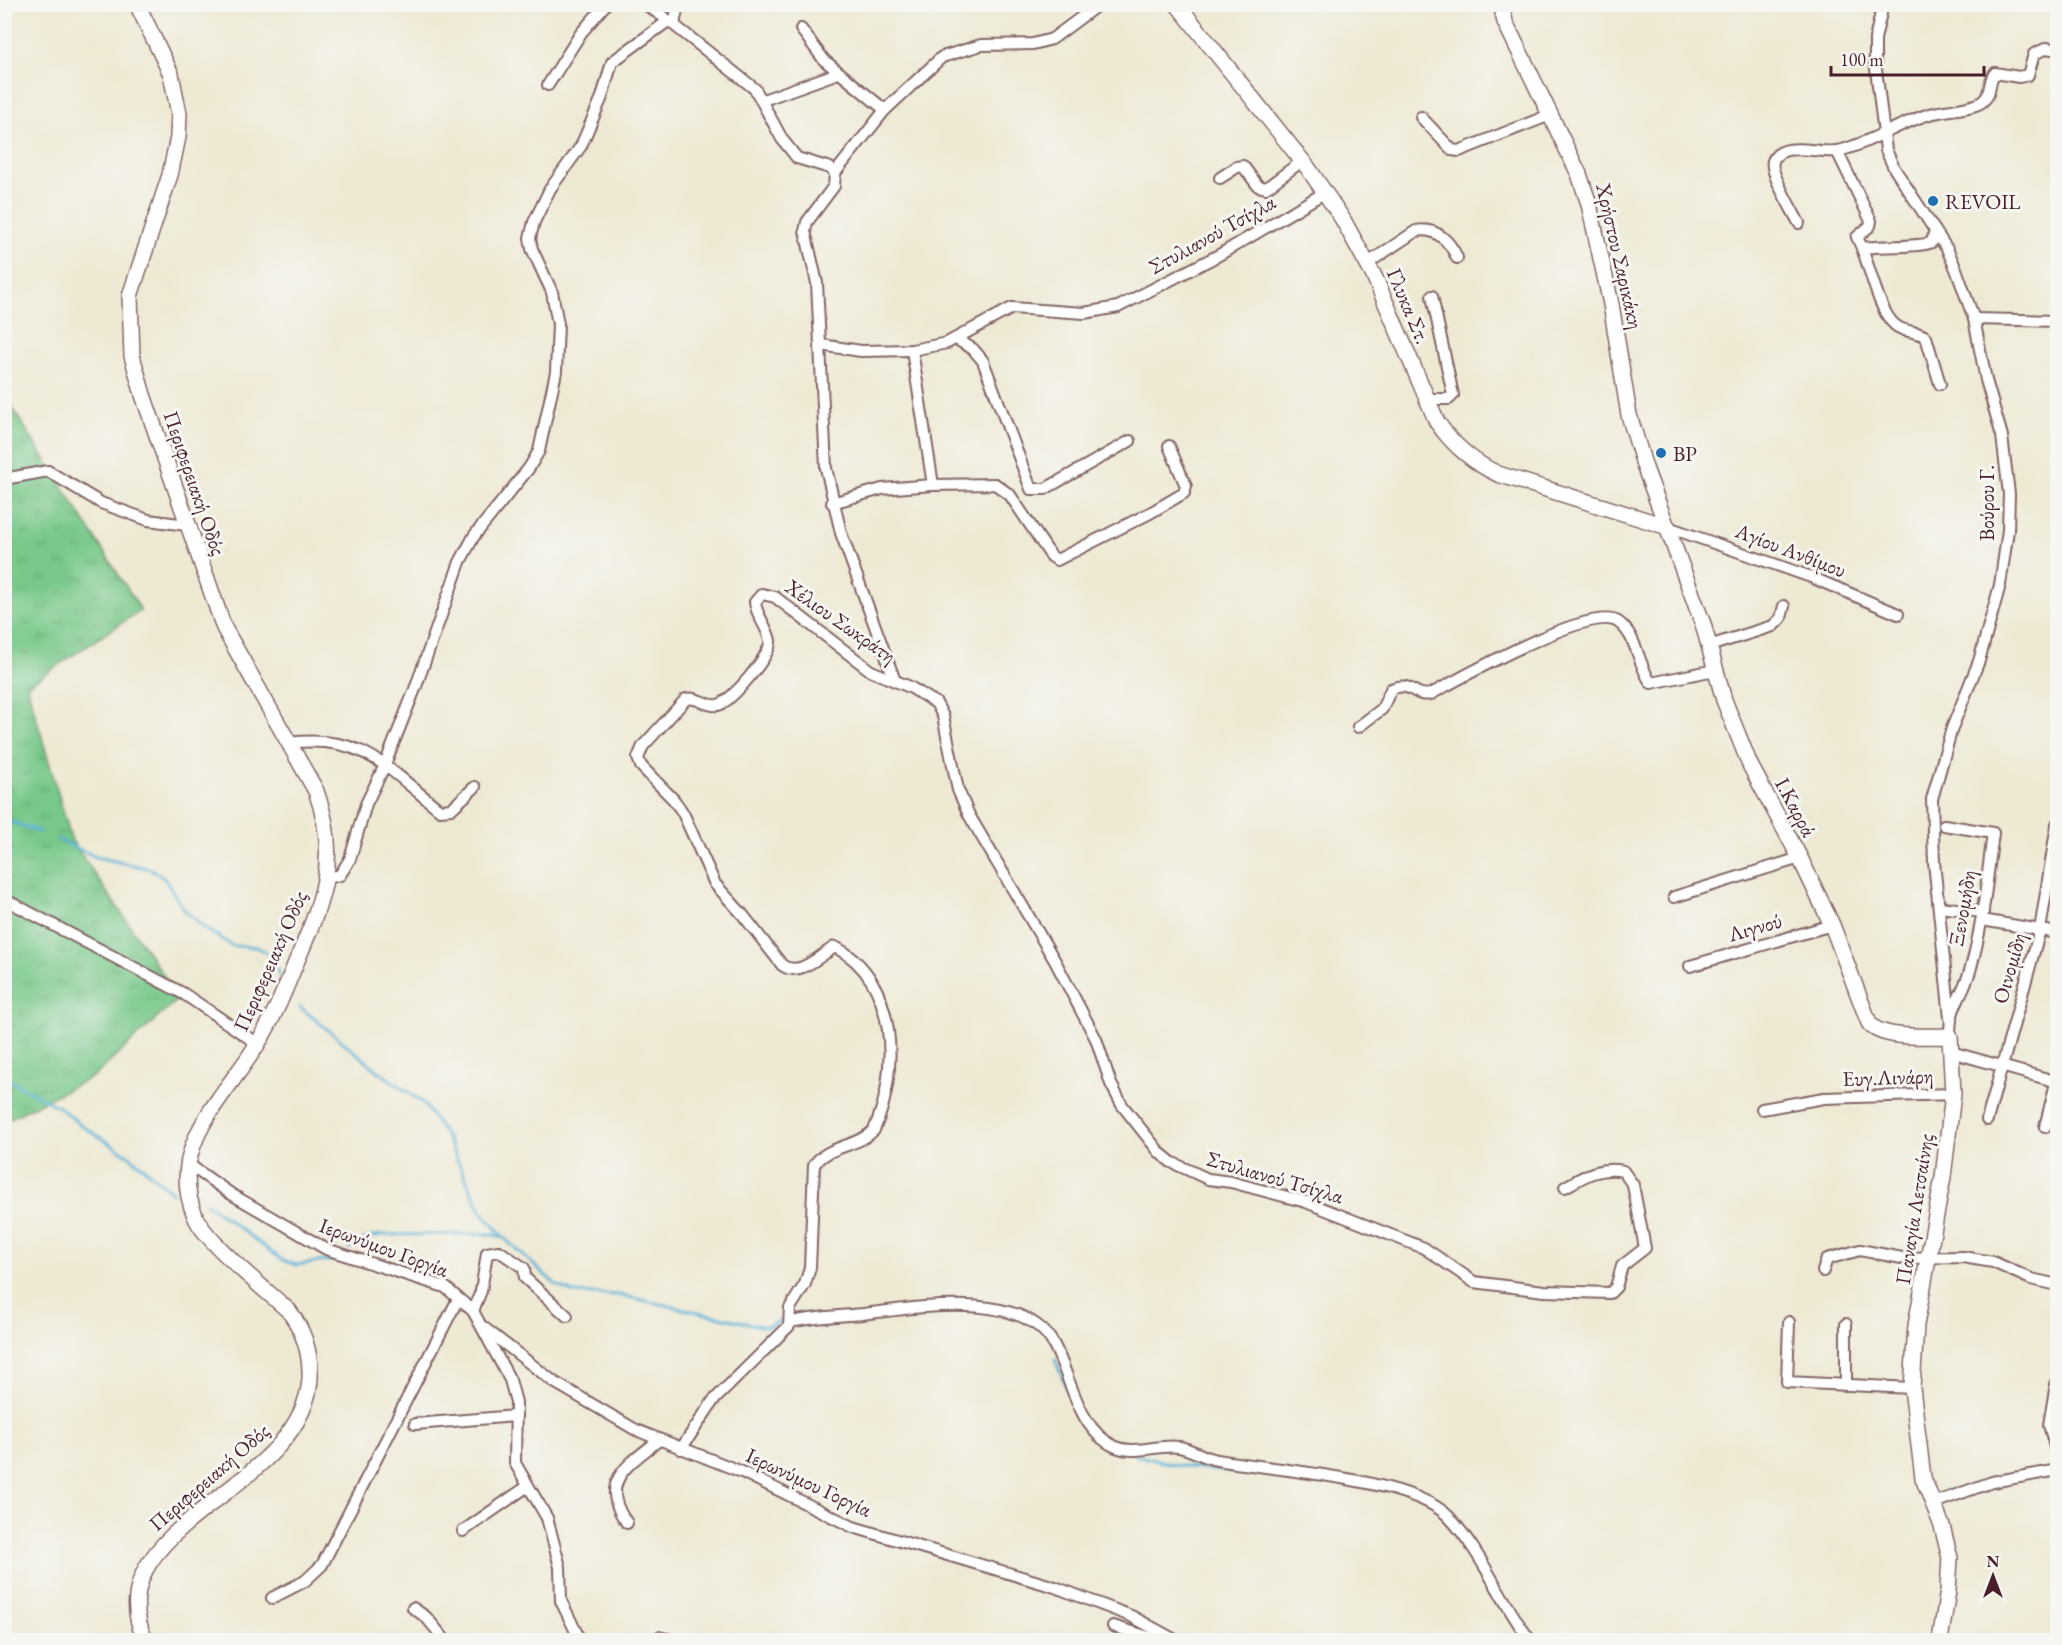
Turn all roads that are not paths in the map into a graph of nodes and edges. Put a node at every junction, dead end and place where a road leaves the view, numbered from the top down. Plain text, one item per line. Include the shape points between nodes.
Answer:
1 (137, 4) edge
2 (606, 4) edge
3 (645, 4) edge
4 (678, 4) edge
5 (1099, 4) edge
6 (1178, 4) edge
7 (1500, 4) edge
8 (1869, 4) edge
9 (1882, 8) edge
10 (671, 23) junction
11 (801, 29) dead end
12 (2058, 50) edge
13 (838, 73) junction
14 (548, 85) dead end
15 (763, 100) junction
16 (885, 110) junction
17 (1550, 115) junction
18 (1421, 117) dead end
19 (1884, 132) junction
20 (1837, 151) junction
21 (1302, 161) junction
22 (835, 173) junction
23 (1220, 178) dead end
24 (1324, 193) junction
25 (1799, 223) dead end
26 (1935, 231) junction
27 (1863, 248) junction
28 (1457, 258) dead end
29 (1368, 263) junction
30 (1432, 296) dead end
31 (1974, 319) junction
32 (2058, 321) edge
33 (956, 339) junction
34 (821, 345) junction
35 (912, 350) junction
36 (1940, 384) dead end
37 (1427, 399) junction
38 (1130, 441) dead end
39 (1169, 446) dead end
40 (4, 478) edge
41 (933, 484) junction
42 (832, 503) junction
43 (187, 525) junction
44 (1668, 526) junction
45 (1784, 606) dead end
46 (1898, 614) dead end
47 (1709, 646) junction
48 (1715, 670) junction
49 (895, 681) junction
50 (1358, 727) dead end
51 (289, 743) junction
52 (384, 766) junction
53 (475, 787) dead end
54 (2057, 824) edge
55 (1944, 825) dead end
56 (1800, 858) junction
57 (327, 878) junction
58 (1674, 897) dead end
59 (4, 899) edge
60 (1939, 906) junction
61 (1983, 916) junction
62 (1832, 925) junction
63 (2040, 930) junction
64 (2058, 933) edge
65 (1690, 966) dead end
66 (1950, 1018) junction
67 (1950, 1036) junction
68 (258, 1044) junction
69 (1951, 1052) junction
70 (2001, 1066) junction
71 (2057, 1080) edge
72 (1953, 1094) junction
73 (1762, 1109) dead end
74 (1987, 1120) dead end
75 (2045, 1127) dead end
76 (188, 1164) junction
77 (1565, 1187) dead end
78 (1927, 1258) junction
79 (1823, 1272) dead end
80 (2058, 1285) edge
81 (458, 1299) junction
82 (473, 1311) junction
83 (567, 1316) dead end
84 (791, 1316) junction
85 (1789, 1322) dead end
86 (1846, 1324) dead end
87 (483, 1327) junction
88 (2056, 1384) edge
89 (1846, 1385) junction
90 (1912, 1388) junction
91 (516, 1416) junction
92 (415, 1424) dead end
93 (659, 1440) junction
94 (681, 1449) junction
95 (2058, 1457) edge
96 (2058, 1470) edge
97 (528, 1486) junction
98 (1934, 1503) junction
99 (627, 1523) dead end
100 (463, 1531) dead end
101 (272, 1598) dead end
102 (412, 1608) dead end
103 (1113, 1626) dead end
104 (146, 1641) edge
105 (446, 1641) edge
106 (580, 1641) edge
107 (653, 1641) edge
108 (673, 1641) edge
109 (1158, 1641) edge
110 (1175, 1641) edge
111 (1530, 1641) edge
112 (1940, 1641) edge

1 - 43 main road, Περιφερειακή Οδός via 171,74 179,124 161,207 132,286 130,336 142,395
2 - 14 street via 581,33
3 - 10 street
4 - 10 street
5 - 16 street, Χέλιου Σωκράτη via 1052,39 1023,45 981,45 942,57
6 - 21 main road, Γλυκα Στ.
7 - 17 main road, Χρήστου Σαρικάκη
8 - 9 street
9 - 19 street, Βούρου Γ. via 1875,61
10 - 15 street via 755,89
10 - 52 street via 614,60 581,146 550,189 531,229 532,249 552,292 558,324 556,372 539,451 474,536 459,562
11 - 13 street
12 - 19 street via 2047,48 2034,54 2028,75 1995,73 1988,95 1979,103 1929,114
13 - 15 street
13 - 16 street
15 - 22 street via 791,152 800,160
16 - 22 street, Χέλιου Σωκράτη
17 - 18 street via 1459,151 1452,150
17 - 44 main road, Χρήστου Σαρικάκη via 1580,174 1590,204 1629,415
19 - 20 street
19 - 26 street, Βούρου Γ. via 1894,168
20 - 25 street via 1786,150 1773,160 1773,171
20 - 27 street via 1871,221 1858,235
21 - 23 street via 1266,188 1258,186 1243,166
21 - 24 main road, Γλυκα Στ.
22 - 34 street, Χέλιου Σωκράτη via 834,186 807,222 805,231 817,283
24 - 29 main road, Γλυκα Στ.
24 - 33 street, Στυλιανού Τσίχλα via 1219,255 1118,307 1084,314 1012,308
26 - 27 street via 1932,242 1923,246
26 - 31 street, Βούρου Γ. via 1956,269
27 - 36 street via 1891,321 1903,330 1926,337
28 - 29 street via 1448,240 1423,230
29 - 37 main road, Γλυκα Στ.
30 - 37 street via 1453,395 1449,399
31 - 32 street
31 - 60 street, Βούρου Γ. via 2005,451 2010,512 2005,556 1979,662 1952,728 1932,799
33 - 35 street, Στυλιανού Τσίχλα
33 - 38 street via 983,361 1031,489 1045,489
34 - 35 street, Στυλιανού Τσίχλα via 861,351
34 - 42 street, Χέλιου Σωκράτη via 826,468
35 - 41 street
37 - 44 main road, Γλυκα Στ. via 1449,438 1491,471
39 - 41 street via 1186,486 1184,493 1057,560 1001,487 990,483
40 - 43 street via 48,471 101,503 148,520
41 - 42 street via 876,490
42 - 49 street, Χέλιου Σωκράτη
43 - 51 main road, Περιφερειακή Οδός via 224,628
44 - 46 street, Αγίου Ανθίμου via 1811,577
44 - 47 main road, Ι.Καρρά
45 - 47 street via 1781,618 1773,626
47 - 48 main road, Ι.Καρρά
48 - 50 street via 1651,682 1625,628 1613,620 1599,619 1518,647 1431,694 1420,694 1409,686 1391,689 1382,709
48 - 56 main road, Ι.Καρρά via 1750,765
49 - 77 street, Στυλιανού Τσίχλα via 930,699 942,711 956,783 965,807 1091,1029 1122,1105 1171,1162 1209,1179 1306,1202 1424,1248 1474,1282 1544,1291 1610,1293 1616,1287 1622,1266 1645,1248 1633,1185 1623,1172 1604,1170
49 - 84 street, Χέλιου Σωκράτη via 871,671 776,597 762,594 755,602 770,642 766,657 727,702 711,705 686,699 642,746 639,758 682,813 715,884 778,962 795,970 837,947 866,974 885,1015 889,1072 876,1125 867,1137 822,1156 814,1165 810,1268
51 - 52 street via 313,740 347,744
51 - 57 main road, Περιφερειακή Οδός via 316,791 324,815 329,851
52 - 53 street via 440,810 451,809
52 - 57 street via 366,804 350,859 340,874
54 - 63 street, Οινομίδη
55 - 61 street, Ξενομήδη via 1993,833
56 - 58 street
56 - 62 main road, Ι.Καρρά
57 - 68 main road, Περιφερειακή Οδός via 311,929
59 - 68 street via 184,994
60 - 61 street
60 - 66 street, Βούρου Γ.
61 - 63 street
61 - 66 street, Ξενομήδη via 1969,972
62 - 65 street, Λιγνού
62 - 67 main road, Ι.Καρρά via 1873,1029 1890,1034
63 - 64 street
63 - 70 street, Οινομίδη
66 - 67 street, Ξενομήδη
67 - 69 main road, Παναγία Λετσαίνης
68 - 76 main road, Περιφερειακή Οδός via 198,1128
69 - 70 street
69 - 72 main road, Παναγία Λετσαίνης
70 - 71 street
70 - 74 street, Οινομίδη
71 - 75 street
72 - 73 street, Ευγ.Λινάρη via 1824,1098
72 - 78 main road, Παναγία Λετσαίνης via 1943,1177
76 - 81 street, Ιερωνύμου Γοργία via 326,1249 427,1280 445,1287
76 - 104 main road, Περιφερειακή Οδός via 191,1203 200,1226 289,1311 297,1324 308,1350 309,1389 302,1414 288,1436 168,1540 147,1564 136,1599 138,1622
78 - 79 street via 1860,1250 1827,1259
78 - 80 street via 1963,1257 1993,1262 2031,1279
78 - 90 main road, Παναγία Λετσαίνης via 1916,1325
81 - 82 street, Ιερωνύμου Γοργία
81 - 101 street via 322,1565 305,1581
82 - 83 street via 488,1253 499,1251 524,1268 525,1278
82 - 87 street, Ιερωνύμου Γοργία
84 - 94 street via 757,1360 713,1401
84 - 111 street via 940,1305 1010,1312 1044,1332 1084,1415 1099,1435 1115,1447 1180,1447 1208,1459 1379,1487 1436,1507 1477,1552
85 - 89 street via 1787,1382
86 - 89 street
87 - 91 street, Ιερωνύμου Γοργία via 510,1380
87 - 93 street, Ιερωνύμου Γοργία via 554,1382
88 - 95 street via 2049,1425
89 - 90 street
90 - 98 main road, Παναγία Λετσαίνης via 1923,1478
91 - 92 street
91 - 97 street, Ιερωνύμου Γοργία via 513,1453
93 - 94 street, Ιερωνύμου Γοργία
93 - 99 street via 617,1478 616,1505
94 - 110 street, Ιερωνύμου Γοργία via 742,1472 853,1527 1065,1590 1131,1616
96 - 98 street via 1992,1482
97 - 100 street
97 - 106 street, Ιερωνύμου Γοργία via 547,1518 560,1567 561,1601
98 - 112 main road, Παναγία Λετσαίνης via 1948,1544 1950,1567
102 - 105 street via 426,1617
103 - 109 street
107 - 108 street via 659,1637

